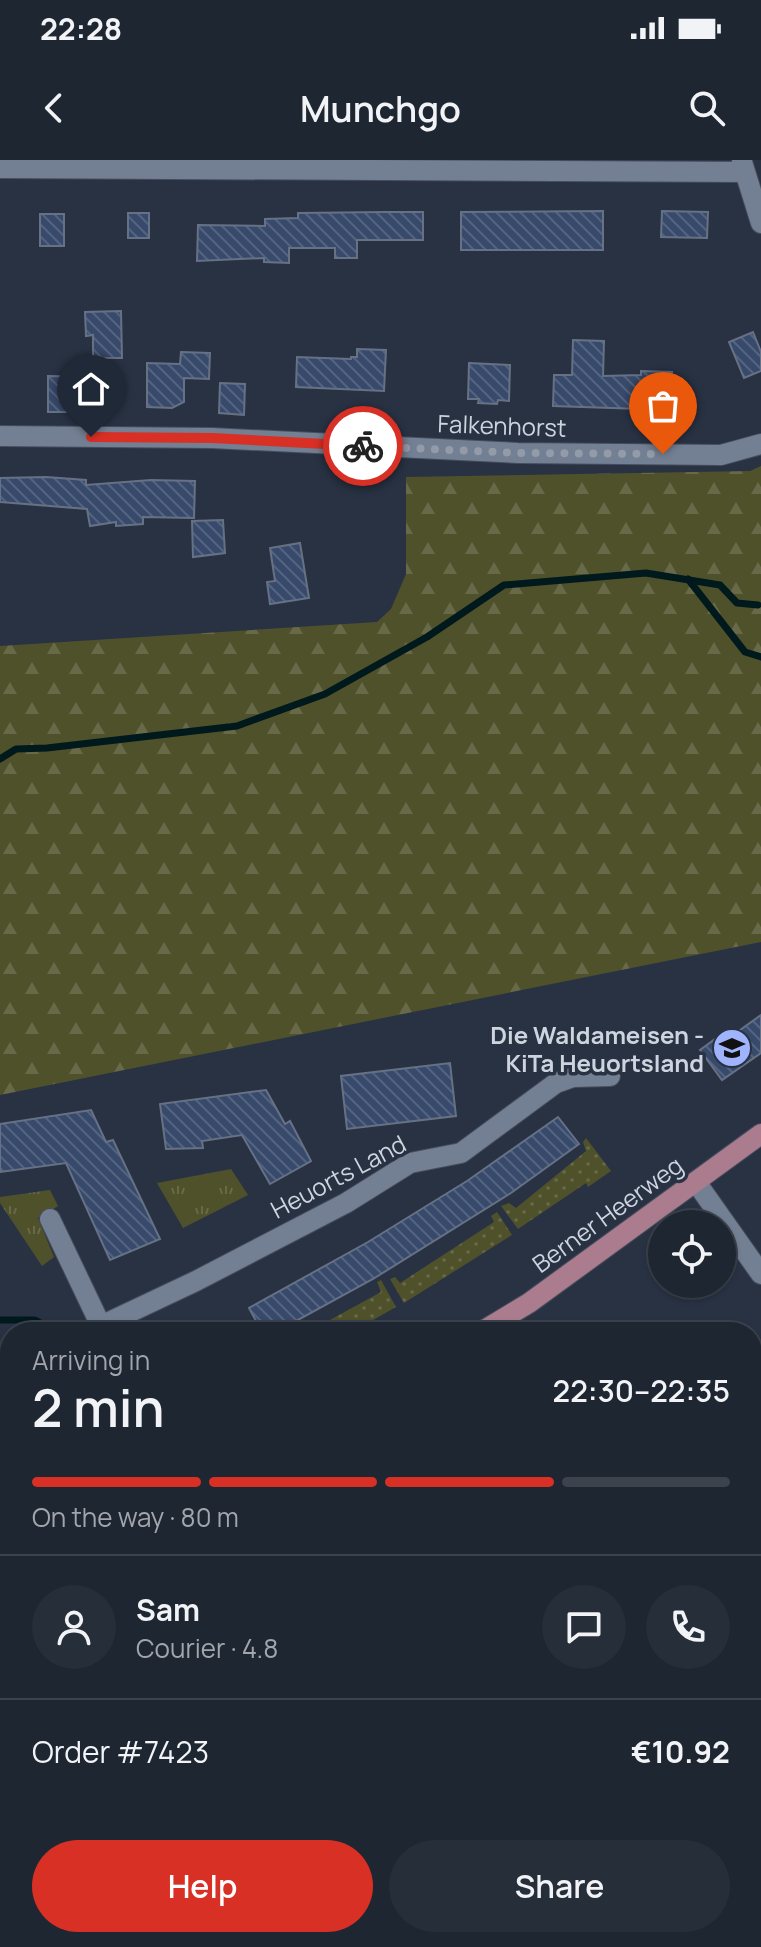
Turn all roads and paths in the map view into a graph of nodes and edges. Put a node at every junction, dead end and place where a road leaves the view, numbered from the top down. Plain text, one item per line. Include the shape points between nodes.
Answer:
1 (743, 166) edge
2 (0, 168) edge
3 (761, 223) edge
4 (0, 436) edge
5 (761, 444) edge
6 (610, 1076) dead end
7 (761, 1134) edge
8 (696, 1182) junction
9 (50, 1219) dead end
10 (761, 1274) edge
11 (92, 1322) edge
12 (110, 1322) edge
13 (498, 1322) edge

1 - 2 street
1 - 3 street
4 - 5 street, Falkenhorst via 212,438 518,453 721,455
6 - 12 street, Heuorts Land via 556,1083 461,1153 410,1163 318,1217
7 - 8 main road, Berner Heerweg
8 - 10 street
8 - 13 main road, Berner Heerweg
9 - 11 street

